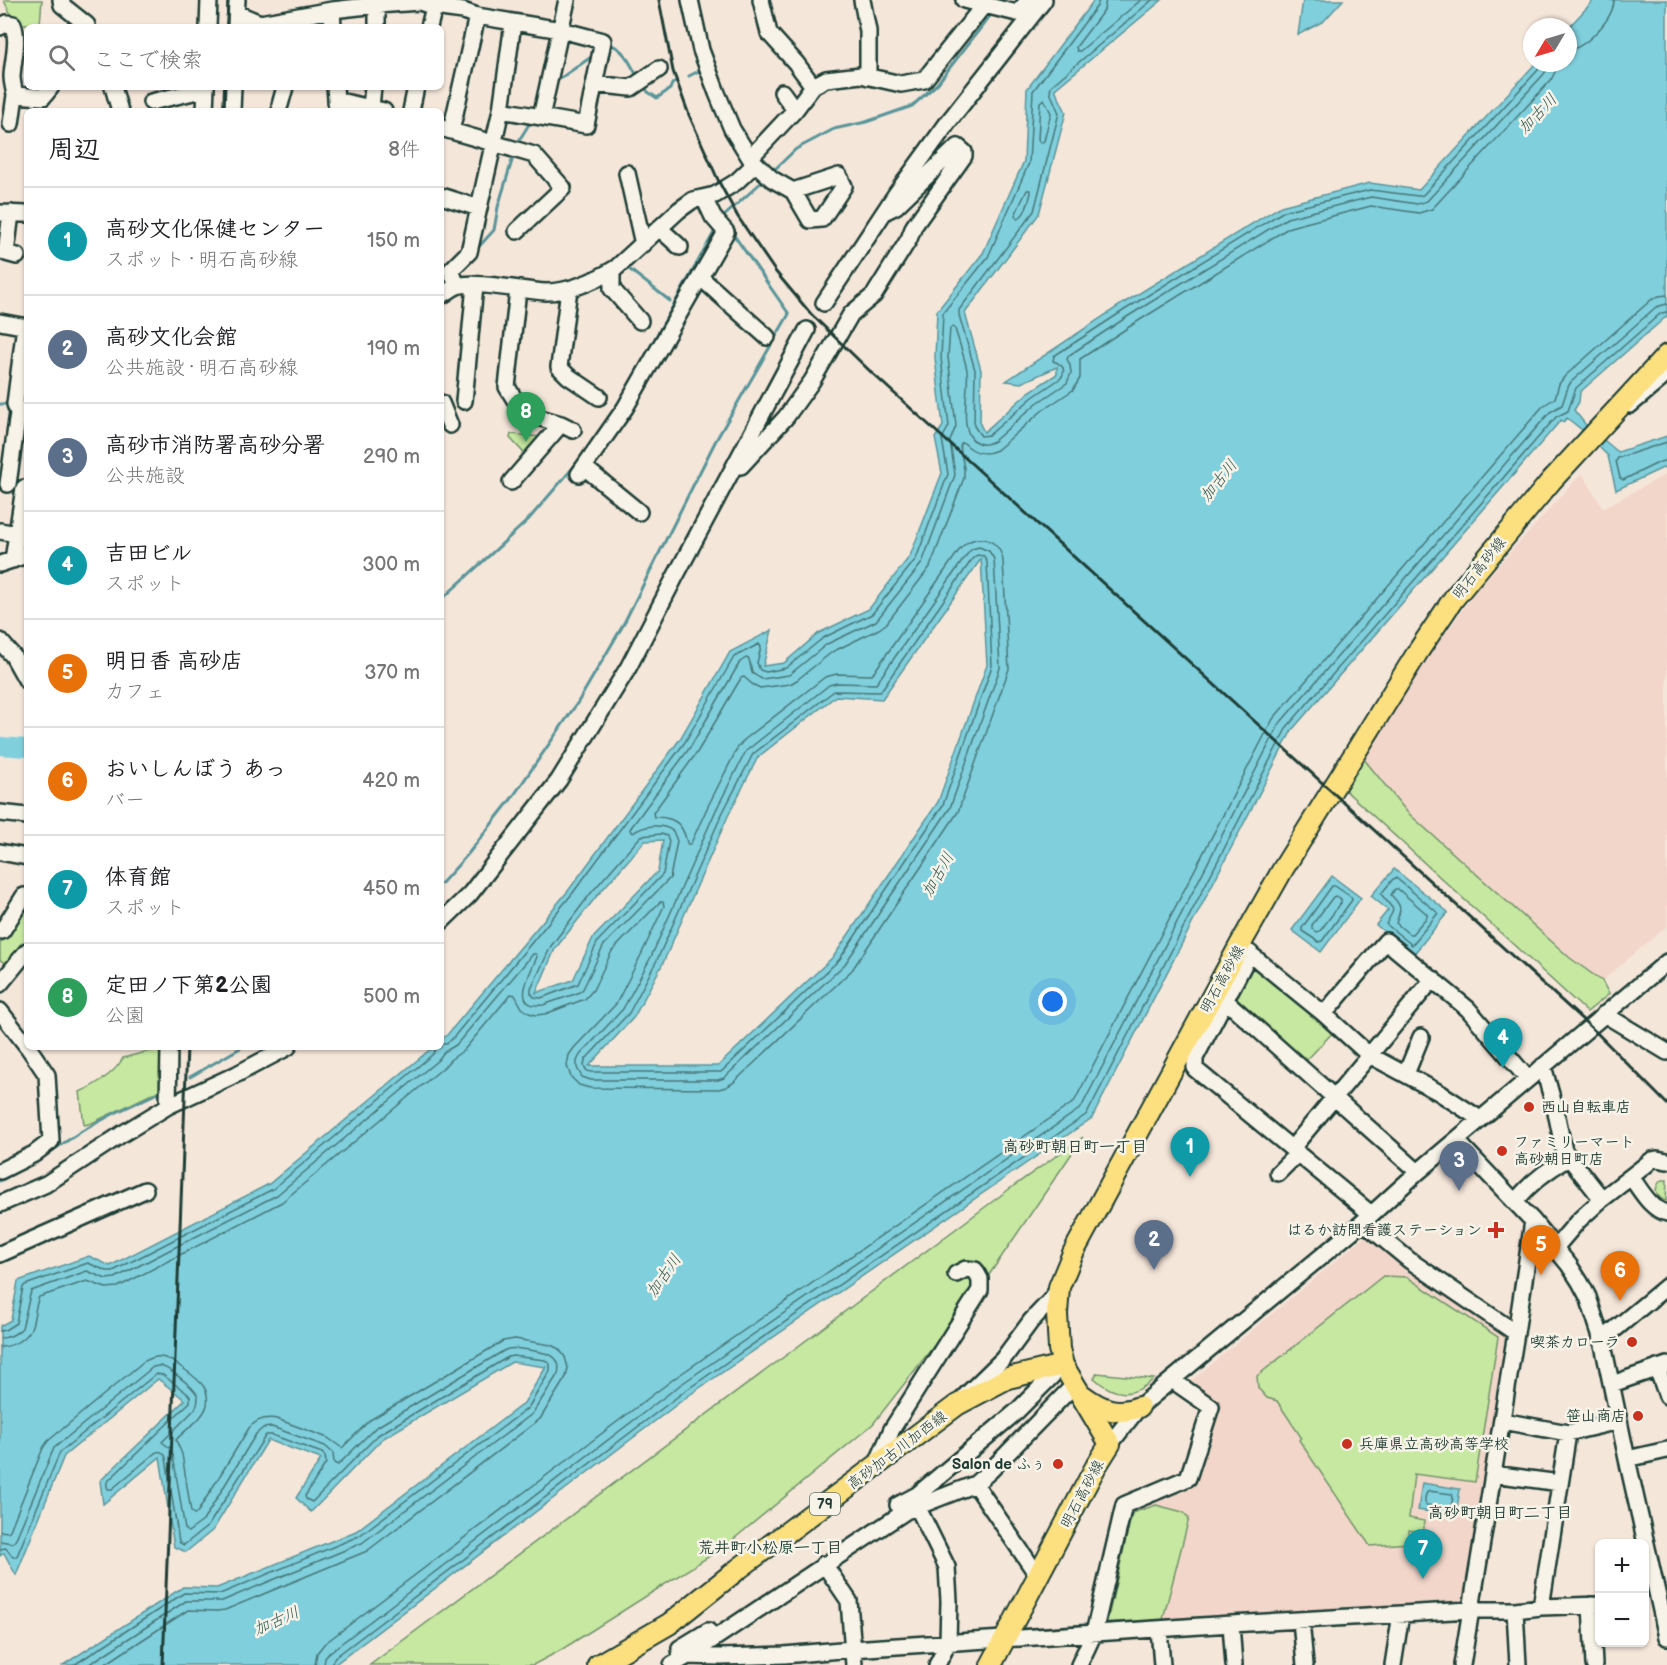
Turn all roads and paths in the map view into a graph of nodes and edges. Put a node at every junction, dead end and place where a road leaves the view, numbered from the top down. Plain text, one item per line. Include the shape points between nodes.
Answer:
1 (62, 0) edge
2 (209, 0) edge
3 (567, 0) edge
4 (690, 0) edge
5 (761, 0) edge
6 (862, 0) edge
7 (964, 0) edge
8 (1029, 0) edge
9 (1044, 0) edge
10 (377, 5) junction
11 (984, 5) junction
12 (329, 7) edge
13 (434, 7) junction
14 (236, 13) edge
15 (477, 16) junction
16 (290, 23) edge
17 (513, 23) junction
18 (86, 24) edge
19 (208, 24) edge
20 (332, 24) edge
21 (378, 24) edge
22 (430, 24) edge
23 (0, 27) edge
24 (561, 30) junction
25 (659, 69) dead end
26 (868, 77) junction
27 (6, 80) edge
28 (594, 84) junction
29 (813, 86) junction
30 (49, 90) edge
31 (194, 90) edge
32 (206, 90) edge
33 (233, 90) edge
34 (374, 90) edge
35 (415, 90) edge
36 (782, 92) dead end
37 (15, 95) junction
38 (157, 96) edge
39 (336, 100) edge
40 (205, 108) edge
41 (232, 108) edge
42 (372, 108) edge
43 (377, 108) edge
44 (412, 108) edge
45 (501, 110) junction
46 (795, 110) junction
47 (541, 117) junction
48 (11, 124) dead end
49 (446, 130) edge
50 (495, 142) junction
51 (760, 168) junction
52 (627, 173) dead end
53 (793, 191) dead end
54 (444, 197) edge
55 (704, 198) junction
56 (479, 208) junction
57 (884, 212) junction
58 (5, 213) edge
59 (24, 214) edge
60 (659, 228) junction
61 (517, 231) dead end
62 (643, 244) junction
63 (680, 247) dead end
64 (17, 256) dead end
65 (612, 270) junction
66 (700, 277) junction
67 (475, 285) junction
68 (457, 286) junction
69 (569, 289) junction
70 (518, 290) junction
71 (444, 294) edge
72 (824, 303) dead end
73 (638, 314) dead end
74 (0, 322) edge
75 (24, 326) edge
76 (807, 330) dead end
77 (760, 335) dead end
78 (24, 340) edge
79 (1667, 355) edge
80 (1667, 374) edge
81 (595, 391) dead end
82 (464, 400) dead end
83 (1616, 410) junction
84 (444, 412) edge
85 (450, 425) dead end
86 (511, 482) dead end
87 (4, 484) edge
88 (725, 484) junction
89 (24, 487) edge
90 (24, 508) edge
91 (639, 512) dead end
92 (0, 531) edge
93 (17, 534) junction
94 (13, 560) edge
95 (0, 641) edge
96 (24, 676) edge
97 (0, 813) edge
98 (24, 816) edge
99 (0, 852) edge
100 (24, 856) edge
101 (24, 896) dead end
102 (444, 918) edge
103 (4, 921) edge
104 (1245, 949) junction
105 (24, 955) edge
106 (1667, 962) edge
107 (1433, 979) junction
108 (0, 984) edge
109 (1225, 1000) junction
110 (0, 1011) edge
111 (1324, 1014) junction
112 (1604, 1014) junction
113 (1420, 1037) dead end
114 (24, 1040) edge
115 (31, 1050) edge
116 (169, 1050) edge
117 (282, 1050) edge
118 (1667, 1052) edge
119 (1369, 1055) junction
120 (1543, 1066) junction
121 (1406, 1074) junction
122 (1528, 1079) junction
123 (1335, 1097) junction
124 (168, 1106) junction
125 (1480, 1119) junction
126 (1456, 1140) junction
127 (1295, 1151) junction
128 (1569, 1158) junction
129 (1667, 1161) edge
130 (0, 1171) edge
131 (1418, 1172) junction
132 (1278, 1173) dead end
133 (1631, 1177) junction
134 (145, 1190) dead end
135 (1602, 1199) junction
136 (1515, 1202) junction
137 (0, 1204) edge
138 (1666, 1216) edge
139 (1367, 1218) junction
140 (1533, 1221) junction
141 (1555, 1248) junction
142 (0, 1254) edge
143 (956, 1274) dead end
144 (1667, 1286) edge
145 (1059, 1287) junction
146 (1516, 1333) junction
147 (1602, 1340) junction
148 (1063, 1365) junction
149 (1662, 1367) edge
150 (1172, 1380) junction
151 (1612, 1384) junction
152 (1078, 1390) junction
153 (1667, 1396) edge
154 (957, 1405) junction
155 (1139, 1407) junction
156 (1502, 1421) junction
157 (1619, 1421) junction
158 (1568, 1433) junction
159 (1110, 1444) junction
160 (1667, 1450) edge
161 (1627, 1459) junction
162 (876, 1466) junction
163 (1493, 1474) junction
164 (1560, 1483) junction
165 (975, 1484) junction
166 (917, 1506) junction
167 (824, 1564) junction
168 (1038, 1576) junction
169 (1657, 1601) edge
170 (1595, 1605) edge
171 (1541, 1607) junction
172 (1470, 1610) junction
173 (1515, 1610) junction
174 (1401, 1614) junction
175 (1301, 1620) junction
176 (1231, 1624) junction
177 (1159, 1629) junction
178 (1094, 1633) junction
179 (1667, 1637) edge
180 (1004, 1640) junction
181 (948, 1643) junction
182 (852, 1649) junction
183 (680, 1660) edge
184 (722, 1661) edge
185 (598, 1665) edge
186 (854, 1665) edge
187 (937, 1665) edge
188 (991, 1665) edge
189 (1079, 1665) edge
190 (1162, 1665) edge
191 (1234, 1665) edge
192 (1305, 1665) edge
193 (1393, 1665) edge
194 (1462, 1665) edge
195 (1518, 1665) edge
196 (1594, 1665) edge

1 - 18 street via 62,5
2 - 19 street
3 - 24 street
4 - 51 street via 701,50 717,93 732,129
5 - 29 street via 770,33
6 - 26 street via 868,32
7 - 11 street
8 - 11 street via 1017,13
9 - 57 street
10 - 12 street
10 - 13 street via 420,2
10 - 21 street
11 - 26 street via 924,80 901,84
12 - 16 street
12 - 20 street
13 - 15 street
13 - 22 street
14 - 16 street via 260,23
15 - 17 street
15 - 49 street
17 - 24 street
17 - 45 street
23 - 27 street via 8,23 15,29 16,43
24 - 28 street via 603,40
24 - 47 street
25 - 28 street via 631,88
26 - 29 street via 826,79
27 - 37 street
28 - 47 street via 586,125
29 - 46 street
30 - 37 street via 43,97
31 - 38 street
32 - 40 street
33 - 41 street
34 - 43 street
35 - 44 street
36 - 46 street
37 - 48 street
39 - 42 street
45 - 47 street
45 - 50 street
46 - 51 street
49 - 50 street
50 - 56 street
50 - 61 street via 534,155 563,188 531,210
51 - 53 street
51 - 55 street
52 - 62 street via 637,193
54 - 56 street
55 - 60 street via 693,200
55 - 66 street via 726,232
56 - 68 street via 469,252 451,270
57 - 72 street
57 - 88 street via 896,206 955,149 964,152 874,295 852,314 806,390
58 - 59 street
58 - 64 street via 6,253
60 - 62 street
60 - 63 street
62 - 65 street
65 - 69 street
65 - 73 street via 612,289
66 - 77 street via 725,306
66 - 91 street via 625,408 582,470
67 - 68 street
67 - 70 street
67 - 82 street
68 - 71 street
69 - 70 street
69 - 81 street via 559,367
70 - 86 street via 507,387 523,413 567,427
74 - 75 street
76 - 88 street
78 - 87 street via 15,404 18,413
79 - 83 main road, 明石高砂線
80 - 83 street via 1632,404
83 - 104 main road, 明石高砂線 via 1454,598 1283,869
84 - 85 street
87 - 89 street
88 - 102 street via 628,668 559,780 470,894
90 - 93 street
92 - 93 street
93 - 94 street
95 - 96 street
97 - 98 street
99 - 100 street
101 - 103 street
104 - 109 street
104 - 111 street
104 - 145 main road, 明石高砂線 via 1073,1253
105 - 108 street
106 - 112 street
107 - 111 street via 1386,941
107 - 119 street
107 - 122 street via 1468,1009
109 - 123 street
109 - 127 street via 1195,1058 1195,1069
110 - 114 street
111 - 119 street
112 - 118 street
112 - 120 street
113 - 121 street
115 - 130 street via 47,1075 51,1141
116 - 124 street
117 - 124 street
119 - 121 street
119 - 123 street
120 - 122 street
120 - 128 street
121 - 125 street
122 - 125 street
123 - 127 street
123 - 131 street
124 - 137 street via 46,1184
125 - 126 street
126 - 131 street
126 - 136 street
127 - 132 street
127 - 139 street
128 - 135 street
128 - 136 street via 1542,1174
129 - 133 street via 1652,1160
131 - 139 street
133 - 135 street
133 - 138 street
134 - 142 street
135 - 141 street
136 - 140 street
139 - 146 street via 1409,1260
139 - 150 street
140 - 141 street
140 - 146 street
141 - 147 street via 1580,1282
143 - 162 street via 975,1270 981,1278 980,1290 892,1429
144 - 147 street
145 - 148 main road, 明石高砂線 via 1058,1332
145 - 154 street via 1003,1359
146 - 156 street
147 - 151 street
148 - 152 main road, 明石高砂線
148 - 154 main road, 高砂加古川加西線 / 79 via 1008,1378
148 - 183 street via 1016,1413 917,1494 680,1648
149 - 151 street
149 - 153 street
150 - 155 street
150 - 178 street via 1211,1407 1188,1478 1124,1505
151 - 157 street
152 - 155 main road via 1104,1408 1122,1412
152 - 159 main road, 明石高砂線
152 - 165 street
154 - 162 main road, 高砂加古川加西線 / 79
155 - 159 street
156 - 158 street
156 - 163 street
157 - 158 street
157 - 161 street
158 - 164 street
159 - 168 main road, 明石高砂線
160 - 161 street
161 - 169 street
162 - 185 main road, 高砂加古川加西線 / 79 via 669,1624
163 - 164 street
163 - 172 street
164 - 171 street
165 - 166 street
165 - 168 street
166 - 167 street
166 - 181 street via 947,1567
167 - 182 street via 849,1601
167 - 183 street
168 - 180 main road, 明石高砂線
169 - 179 street
170 - 171 street
170 - 196 street
171 - 173 street
172 - 173 street
172 - 174 street
172 - 194 street
173 - 195 street
174 - 175 street
174 - 193 street
175 - 176 street
175 - 192 street
176 - 177 street
176 - 191 street
177 - 178 street
177 - 190 street
178 - 180 street
178 - 189 street
180 - 181 street
180 - 188 main road, 明石高砂線
181 - 182 street
181 - 187 street
182 - 184 street
182 - 186 street
183 - 184 street

